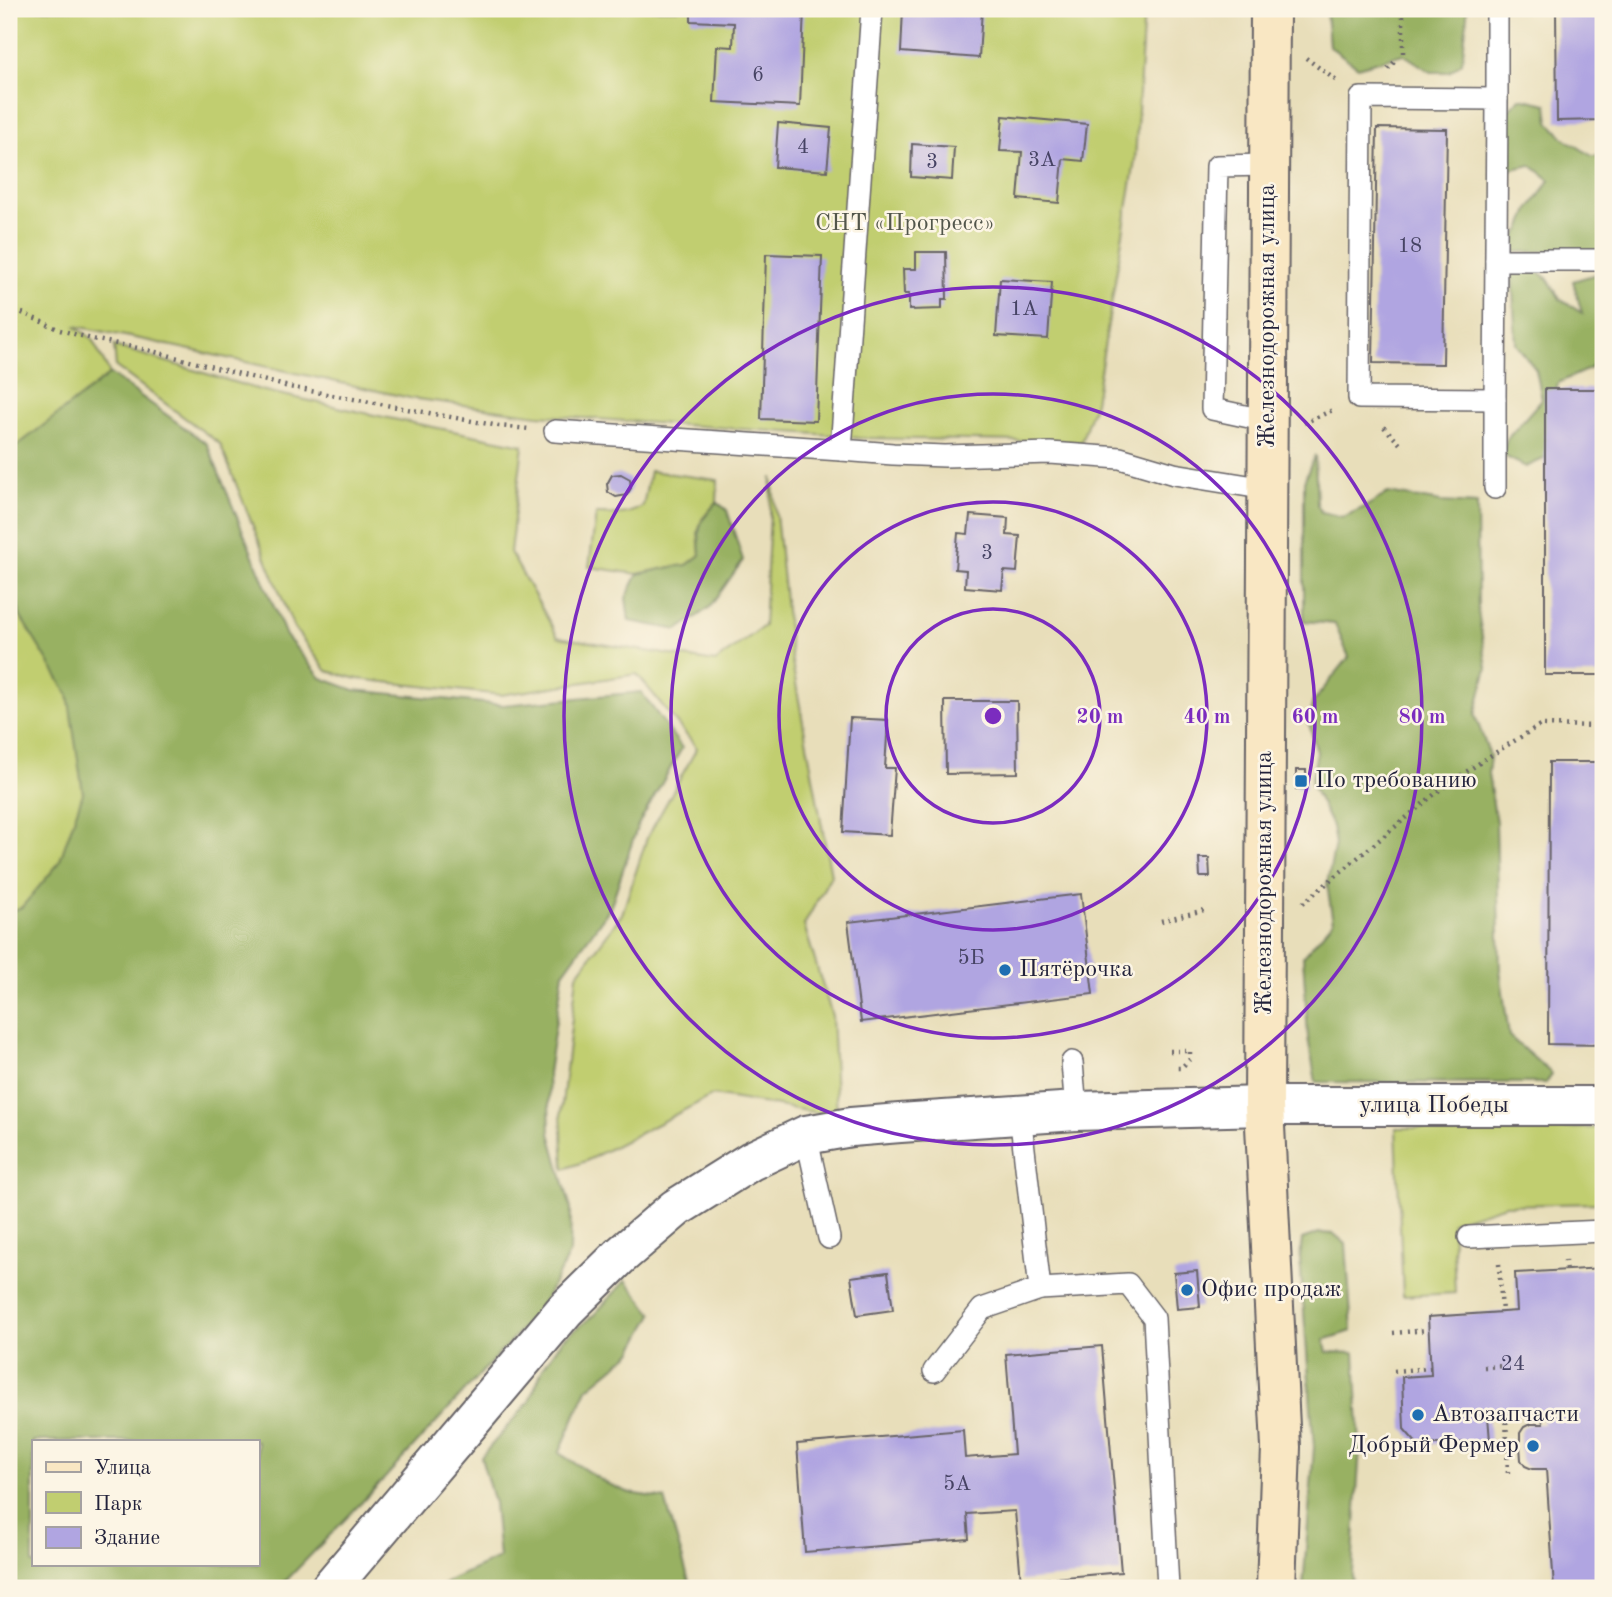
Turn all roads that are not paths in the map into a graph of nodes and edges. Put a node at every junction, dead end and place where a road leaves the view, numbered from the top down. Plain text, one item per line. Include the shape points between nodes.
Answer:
1 (872, 9) edge
2 (1270, 9) edge
3 (1497, 9) edge
4 (1497, 99) junction
5 (1269, 164) junction
6 (1496, 260) junction
7 (1603, 260) edge
8 (1495, 399) junction
9 (1268, 421) junction
10 (555, 431) road end
11 (841, 450) junction
12 (1495, 488) dead end
13 (1267, 489) junction
14 (1072, 1062) dead end
15 (1264, 1106) junction
16 (1603, 1106) edge
17 (1076, 1111) junction
18 (1020, 1114) junction
19 (806, 1135) junction
20 (1603, 1231) edge
21 (1469, 1237) dead end
22 (830, 1238) dead end
23 (1040, 1289) junction
24 (934, 1371) dead end
25 (330, 1588) edge
26 (1168, 1588) edge
27 (1276, 1588) edge

1 - 11 lane
2 - 5 main road, Железнодорожная улица
3 - 4 lane
4 - 6 lane
4 - 8 lane via 1361,98 1359,398
5 - 9 main road, Железнодорожная улица
5 - 9 lane via 1217,166 1212,409
6 - 7 lane
6 - 8 lane
8 - 12 lane
9 - 13 main road, Железнодорожная улица
10 - 11 lane
11 - 13 lane via 1120,458 1174,474
13 - 15 main road, Железнодорожная улица
14 - 17 lane
15 - 16 street, улица Победы
15 - 17 street, улица Победы
15 - 27 main road, Железнодорожная улица via 1281,1447
17 - 18 street, улица Победы
18 - 19 street, улица Победы via 851,1127
18 - 23 lane
19 - 22 lane
19 - 25 street, улица Победы via 751,1161 676,1208 620,1256 565,1310
20 - 21 lane
23 - 24 lane via 982,1309
23 - 26 lane via 1128,1284 1154,1318

